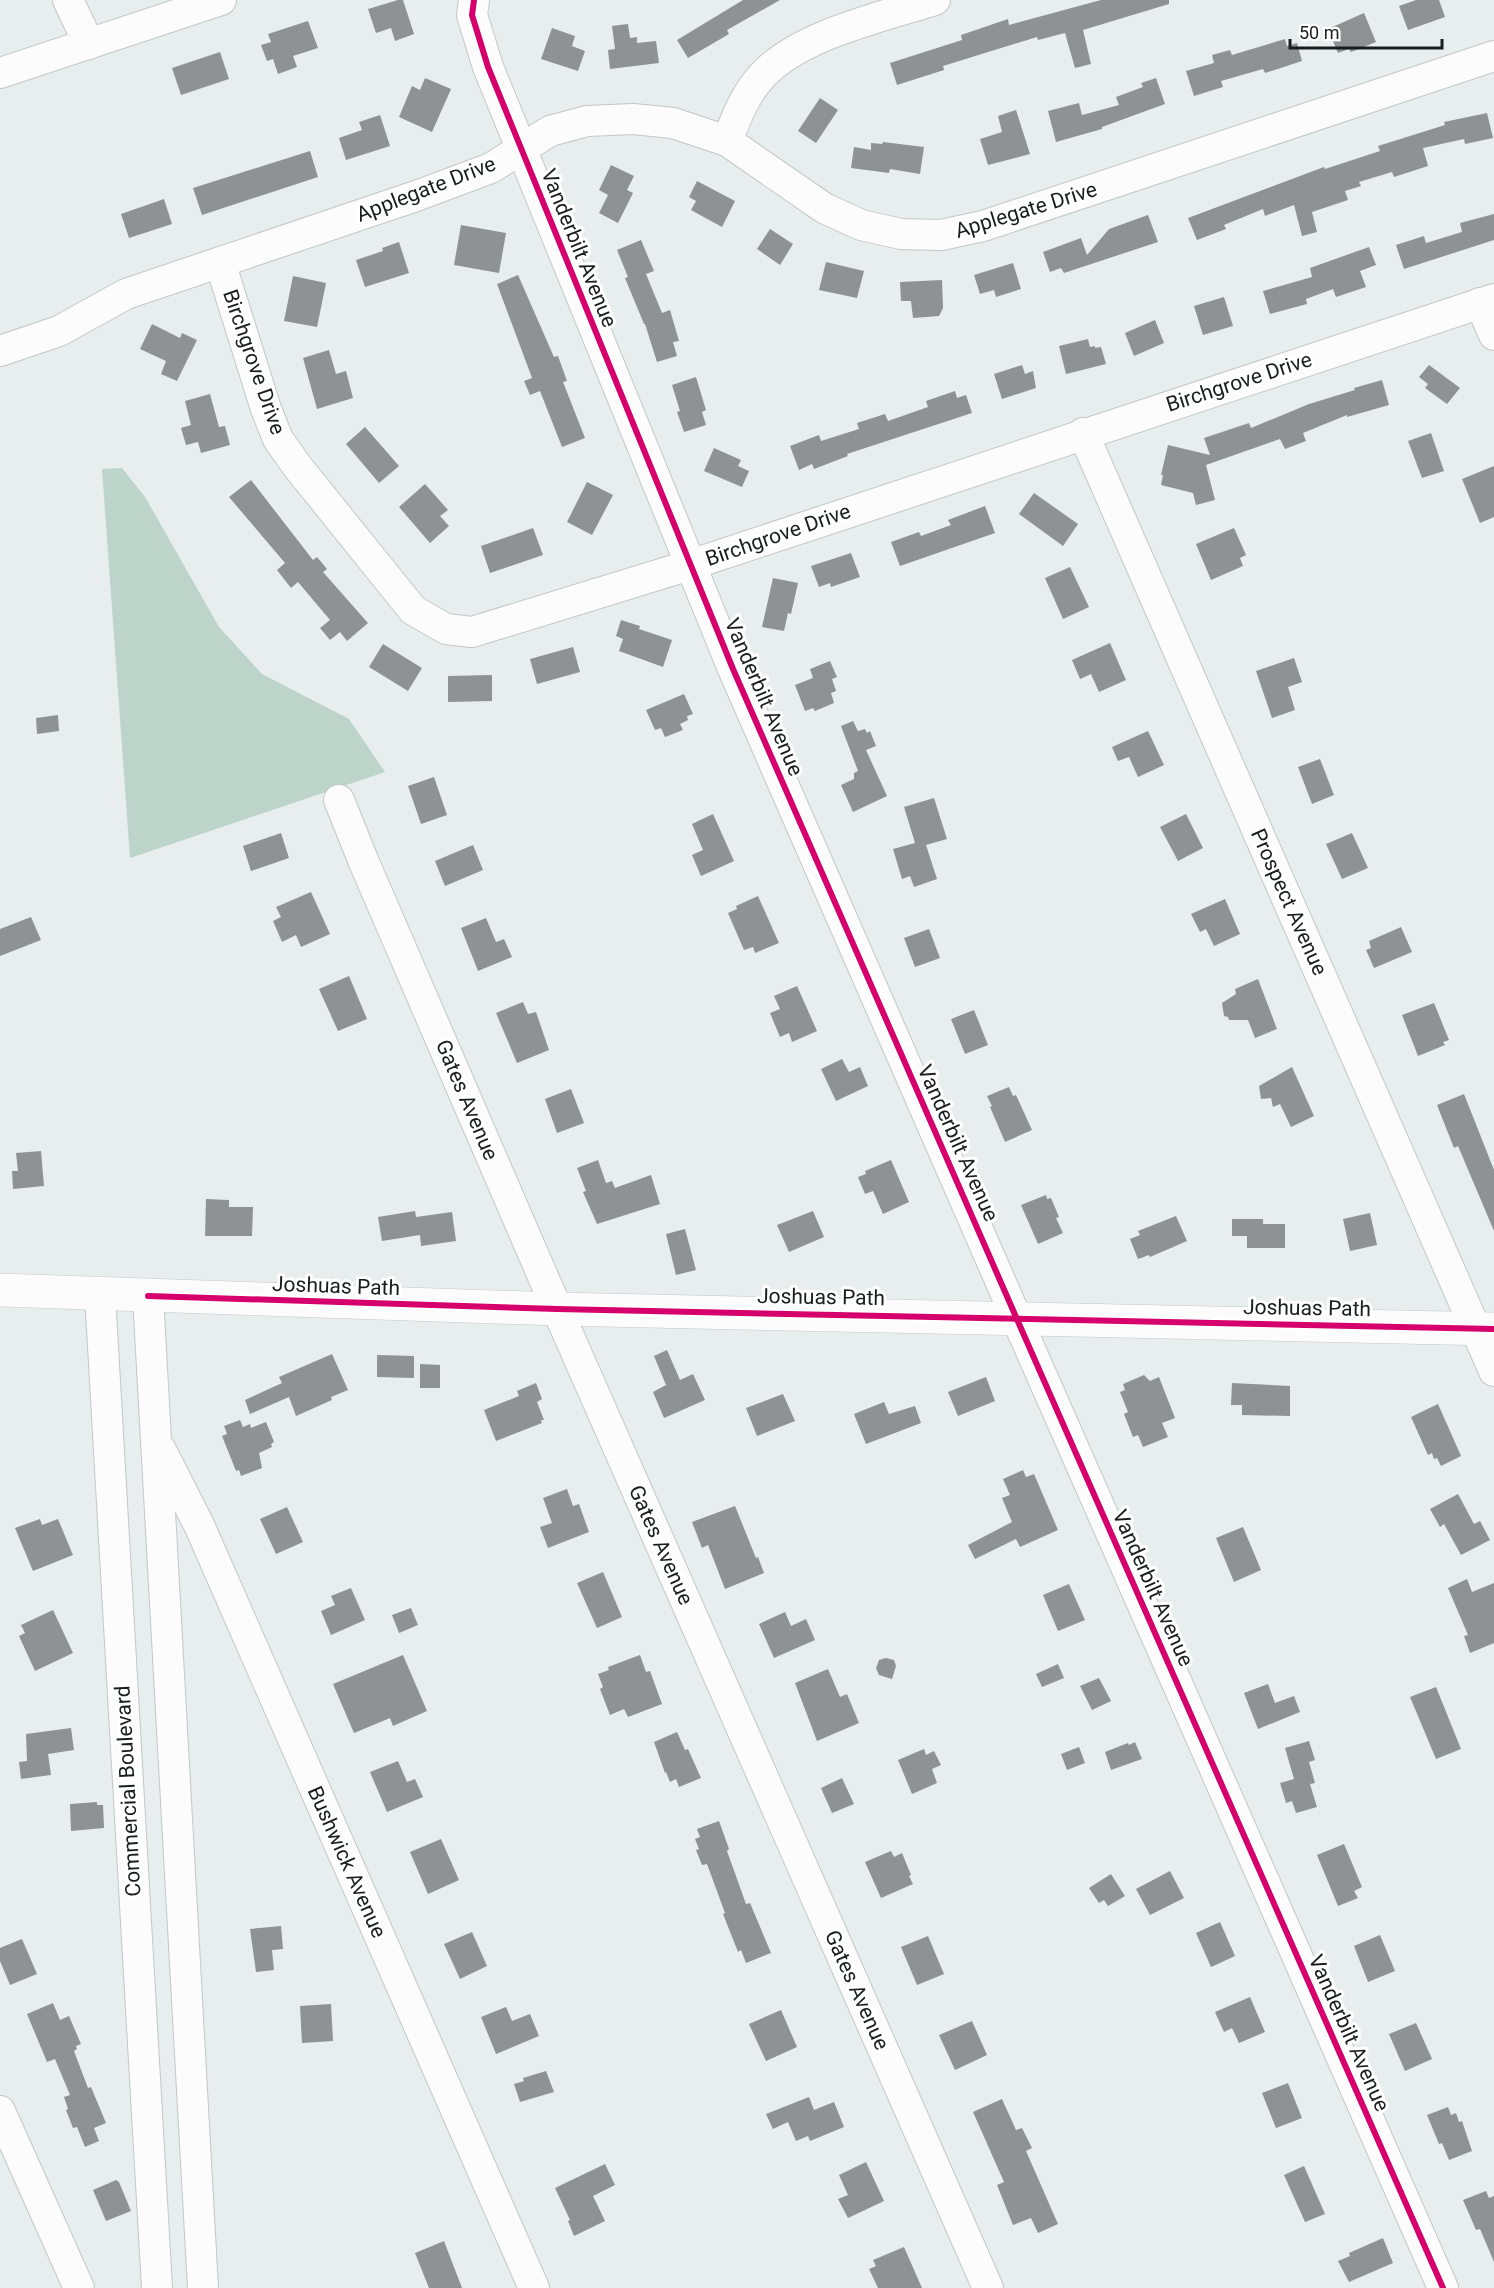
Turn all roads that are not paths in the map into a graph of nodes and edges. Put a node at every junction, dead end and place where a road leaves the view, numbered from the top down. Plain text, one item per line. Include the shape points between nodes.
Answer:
1 (68, 0) edge
2 (221, 0) edge
3 (474, 0) edge
4 (934, 0) edge
5 (89, 44) junction
6 (1494, 56) edge
7 (0, 74) edge
8 (727, 141) junction
9 (521, 148) junction
10 (220, 262) junction
11 (1487, 301) edge
12 (1494, 335) edge
13 (0, 351) edge
14 (1083, 433) junction
15 (690, 565) junction
16 (339, 800) dead end
17 (0, 1290) edge
18 (100, 1294) junction
19 (148, 1296) junction
20 (557, 1309) junction
21 (1016, 1317) junction
22 (1485, 1329) edge
23 (1494, 1371) edge
24 (155, 1439) junction
25 (158, 1492) junction
26 (111, 1494) junction
27 (0, 2111) edge
28 (79, 2288) edge
29 (157, 2288) edge
30 (203, 2288) edge
31 (534, 2288) edge
32 (988, 2288) edge
33 (1443, 2288) edge

1 - 5 street
2 - 5 street
3 - 9 street, Vanderbilt Avenue via 472,15 488,67
4 - 8 street via 791,51 762,76 739,109
5 - 7 street
6 - 8 street, Applegate Drive via 983,226 941,235 901,234 861,225 824,208
8 - 9 street, Applegate Drive via 673,123 633,119 587,121 550,131
9 - 10 street, Applegate Drive via 491,168
9 - 15 street, Vanderbilt Avenue
10 - 13 street, Applegate Drive via 126,294 59,331
10 - 15 street, Birchgrove Drive via 278,439 413,610 446,629 472,632
11 - 12 street
11 - 14 street, Birchgrove Drive
14 - 15 street, Birchgrove Drive
14 - 22 street, Prospect Avenue
15 - 21 street, Vanderbilt Avenue
16 - 20 street, Gates Avenue
17 - 18 main road, Joshuas Path
18 - 19 main road, Joshuas Path
18 - 26 street, Commercial Boulevard
19 - 20 main road, Joshuas Path
19 - 24 street
20 - 21 main road, Joshuas Path
20 - 32 street, Gates Avenue
21 - 22 main road, Joshuas Path
21 - 33 street, Vanderbilt Avenue
22 - 23 street, Prospect Avenue
24 - 25 street
24 - 31 street, Bushwick Avenue via 199,1525
25 - 26 street
25 - 30 street
26 - 29 street, Commercial Boulevard
27 - 28 street

